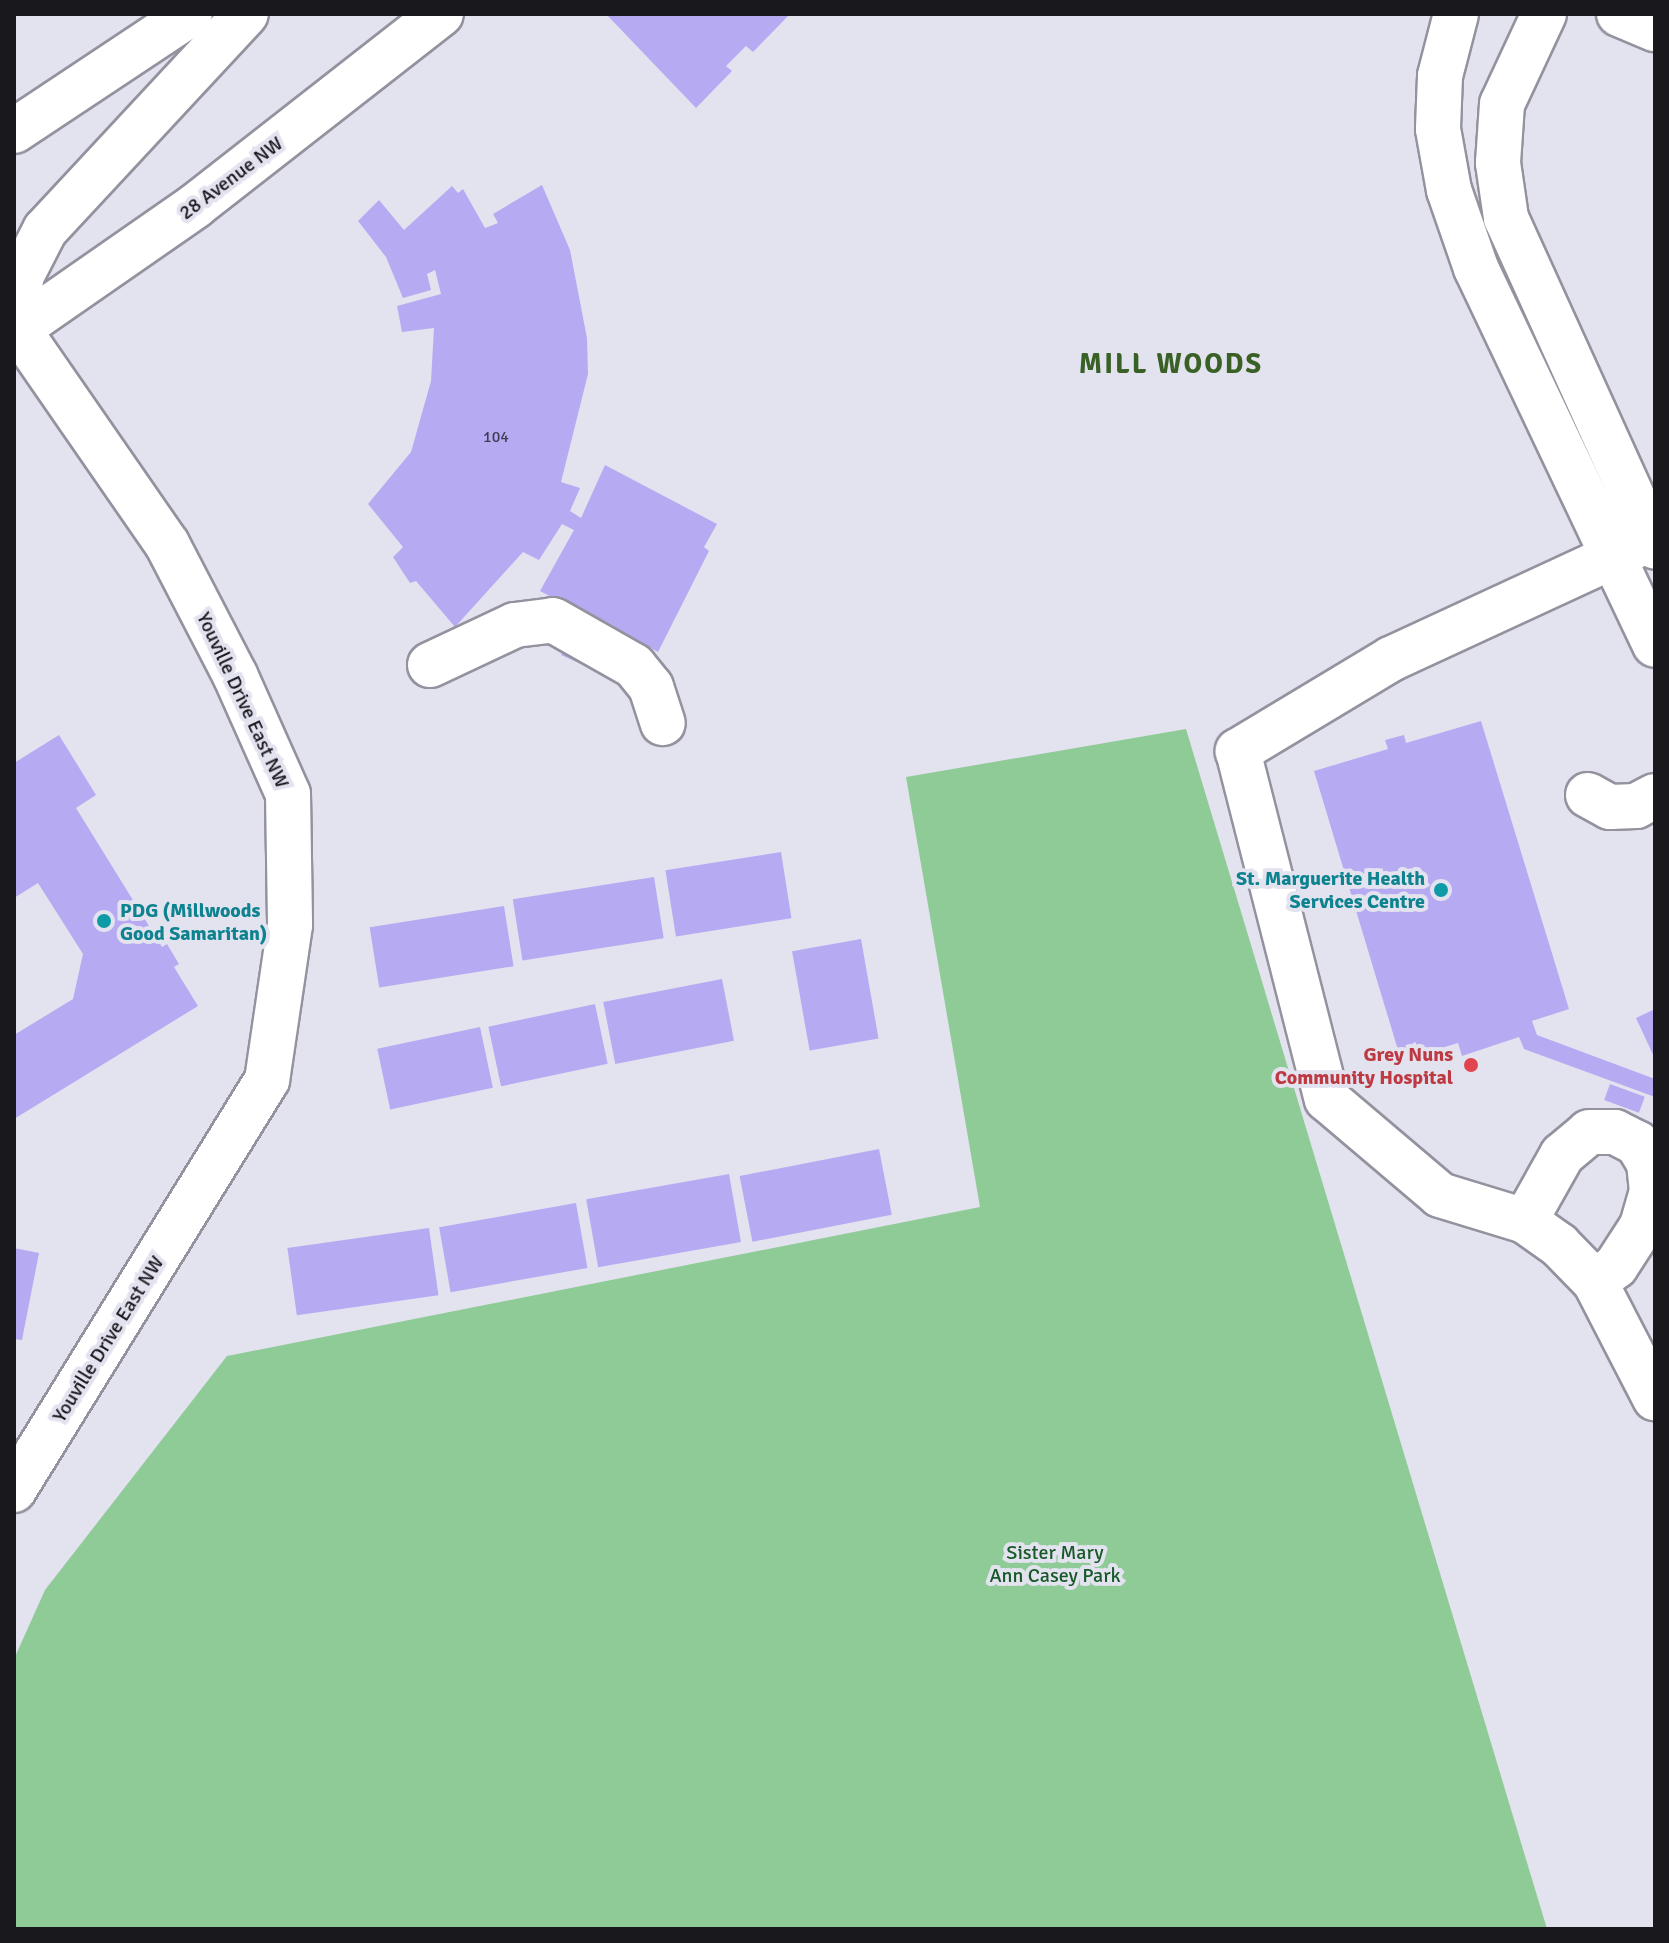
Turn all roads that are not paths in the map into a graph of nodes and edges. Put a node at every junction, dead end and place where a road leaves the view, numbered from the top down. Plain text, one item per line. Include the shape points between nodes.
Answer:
1 (190, 14) edge
2 (246, 14) edge
3 (441, 14) edge
4 (1456, 14) edge
5 (1544, 14) edge
6 (1619, 14) edge
7 (1655, 29) edge
8 (14, 131) edge
9 (15, 328) edge
10 (1654, 541) edge
11 (1612, 558) junction
12 (1655, 645) edge
13 (430, 665) dead end
14 (663, 723) dead end
15 (1588, 795) dead end
16 (1655, 796) edge
17 (1525, 1221) junction
18 (1595, 1282) junction
19 (1655, 1398) edge
20 (14, 1490) edge

1 - 8 street
2 - 9 street via 45,230 21,277
3 - 9 street, 28 Avenue NW via 195,206
4 - 11 street via 1440,76 1438,129 1449,190 1476,268
5 - 10 street via 1502,104 1498,163 1506,218
6 - 7 street
9 - 20 street, Youville Drive East NW via 167,544 235,675 288,794 290,925 267,1080
10 - 11 street
11 - 12 street
11 - 17 street via 1391,659 1238,751 1327,1099 1440,1195
13 - 14 street via 515,625 553,620 634,666 651,687
15 - 16 street via 1610,807 1636,806
17 - 18 street
17 - 18 street via 1562,1155 1589,1132 1615,1132 1637,1143 1649,1163 1652,1191 1642,1226 1616,1266
18 - 19 street

